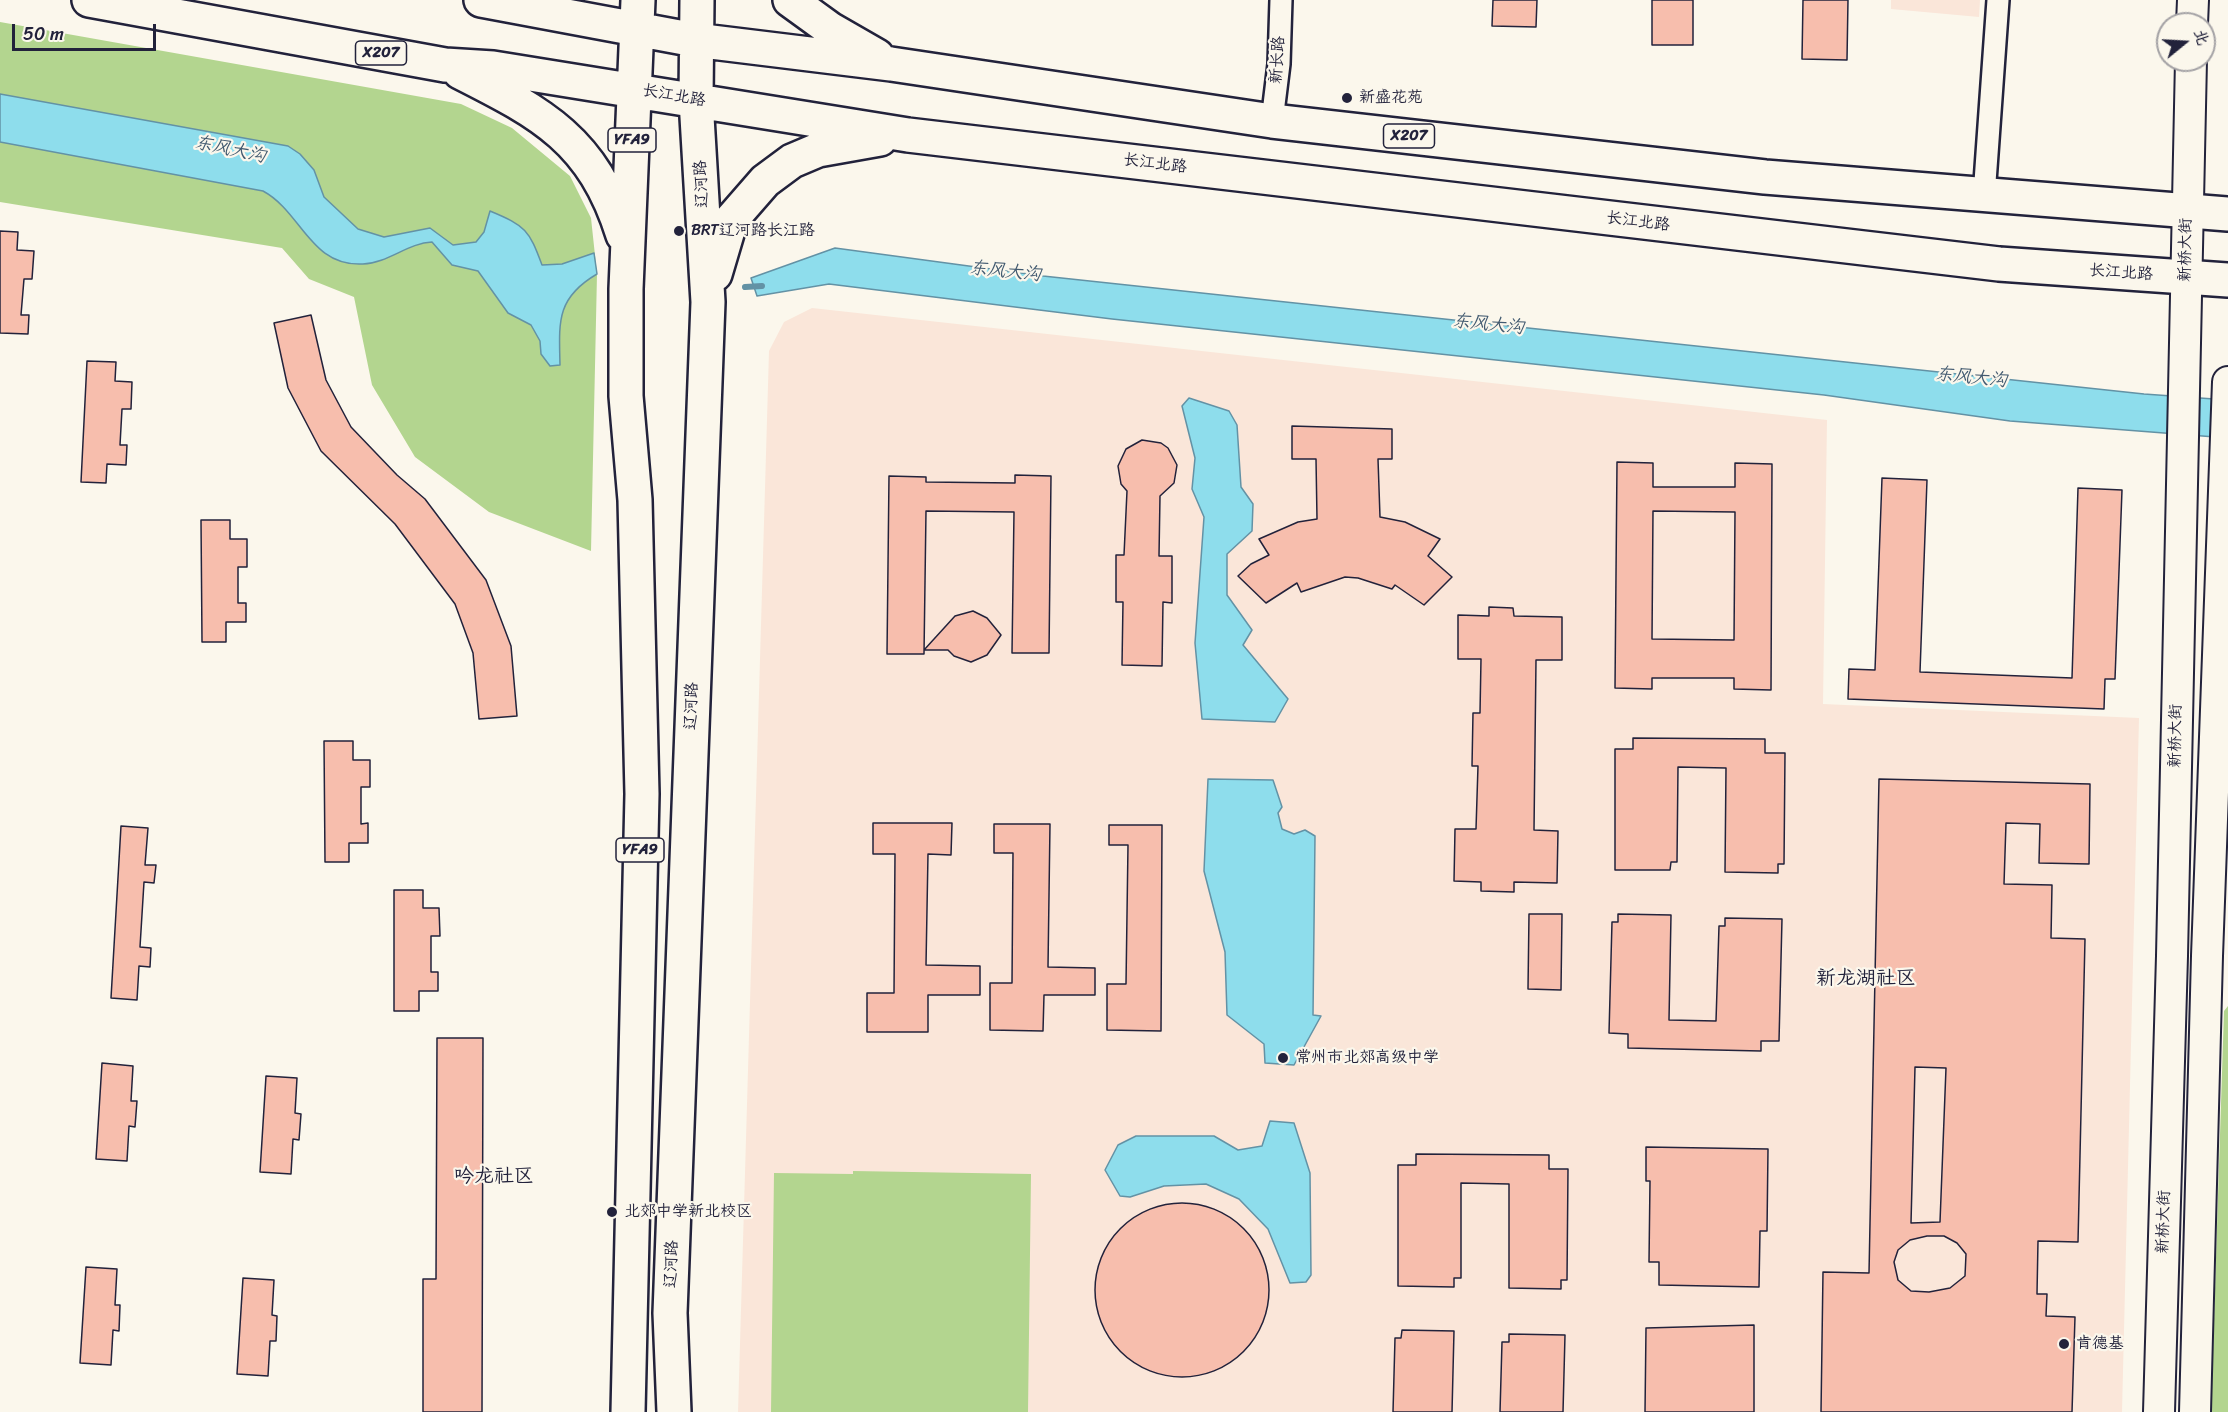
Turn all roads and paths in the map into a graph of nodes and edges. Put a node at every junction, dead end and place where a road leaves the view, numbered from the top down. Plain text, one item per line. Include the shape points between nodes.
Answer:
1 (89, 0) edge
2 (481, 0) edge
3 (697, 0) edge
4 (790, 0) edge
5 (1281, 0) edge
6 (1998, 0) edge
7 (637, 14) edge
8 (695, 40) junction
9 (891, 64) junction
10 (445, 65) junction
11 (2191, 72) edge
12 (634, 90) junction
13 (696, 100) junction
14 (1272, 121) junction
15 (908, 135) junction
16 (1984, 196) junction
17 (2187, 211) junction
18 (2228, 214) edge
19 (627, 249) junction
20 (712, 259) junction
21 (2185, 277) junction
22 (2228, 280) edge
23 (2228, 382) edge
24 (2217, 955) edge
25 (2172, 956) junction
26 (628, 1412) edge
27 (674, 1412) edge
28 (2159, 1412) edge
29 (2195, 1412) edge

1 - 10 main road, 长江北路 / X207
2 - 7 main road, X207
3 - 8 main road, 辽河路
4 - 9 main road via 830,29
5 - 14 street, 新长路
6 - 16 street
7 - 8 main road, X207
7 - 12 main road, YFA9
8 - 9 main road, X207
8 - 13 main road, 辽河路
9 - 14 main road, X207
10 - 12 main road, 长江北路 / X207 via 493,68
10 - 19 main road via 550,121 575,145 603,185
11 - 17 street, 新桥大街
12 - 13 main road, 长江北路 / X207
12 - 19 main road, YFA9
13 - 15 main road, 长江北路 / X207
13 - 20 main road, 辽河路
14 - 16 main road, X207 via 1765,177
15 - 20 main road via 818,150 792,161 765,181 736,212
15 - 21 main road, 长江北路 / X207 via 1999,264
16 - 17 main road, X207
17 - 18 main road
17 - 21 street, 新桥大街
19 - 26 main road, YFA9 via 626,396 635,500 642,794
20 - 27 main road, 辽河路 / YFA9 via 670,1313
21 - 22 main road, 长江北路 / X207
21 - 25 street, 新桥大街
23 - 24 street
24 - 25 street
24 - 29 street
25 - 28 street, 新桥大街

